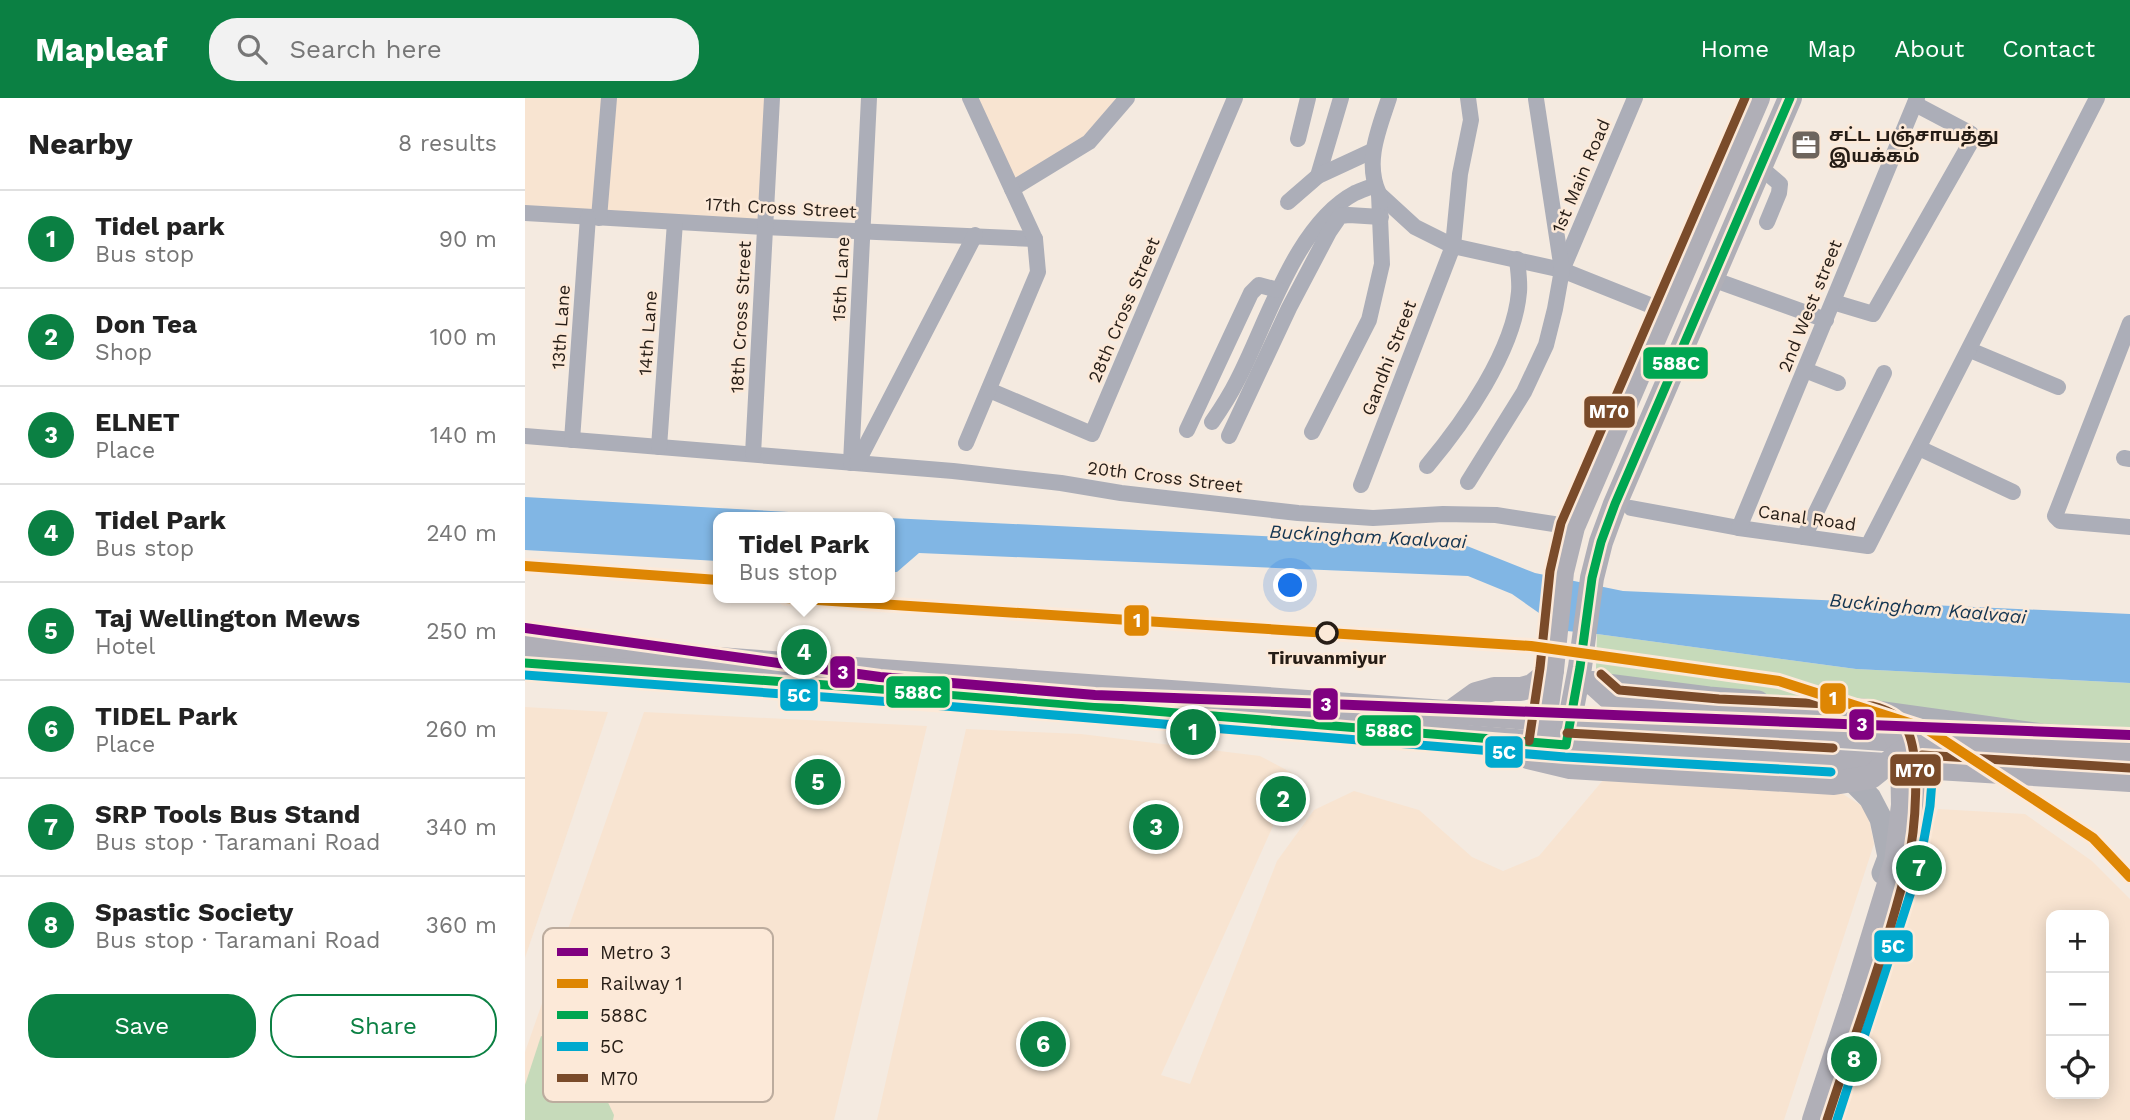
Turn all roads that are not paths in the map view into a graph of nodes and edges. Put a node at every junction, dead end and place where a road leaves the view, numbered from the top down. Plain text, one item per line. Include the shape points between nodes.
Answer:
1 (609, 98) edge
2 (772, 98) edge
3 (870, 98) edge
4 (970, 98) edge
5 (1127, 98) edge
6 (1235, 98) edge
7 (1308, 98) edge
8 (1341, 98) edge
9 (1389, 98) edge
10 (1468, 98) edge
11 (1635, 98) edge
12 (1758, 98) edge
13 (1790, 98) edge
14 (2097, 98) edge
15 (1537, 99) edge
16 (1916, 101) edge
17 (1298, 139) dead end
18 (1371, 151) junction
19 (1760, 167) junction
20 (1318, 176) junction
21 (1012, 189) junction
22 (1377, 190) junction
23 (1289, 202) dead end
24 (525, 213) edge
25 (594, 217) junction
26 (1381, 217) junction
27 (675, 222) junction
28 (1767, 222) dead end
29 (764, 227) junction
30 (863, 231) junction
31 (975, 235) junction
32 (1035, 239) junction
33 (1453, 246) junction
34 (1517, 259) junction
35 (1562, 270) junction
36 (1712, 279) junction
37 (1278, 290) junction
38 (1833, 303) junction
39 (1667, 312) junction
40 (1826, 320) junction
41 (2130, 323) edge
42 (1970, 350) junction
43 (1805, 370) junction
44 (1884, 373) dead end
45 (1838, 383) dead end
46 (2058, 387) dead end
47 (989, 390) junction
48 (1212, 422) dead end
49 (1187, 430) dead end
50 (1312, 432) dead end
51 (525, 436) edge
52 (1229, 436) dead end
53 (572, 440) junction
54 (966, 443) dead end
55 (659, 446) junction
56 (1919, 448) junction
57 (753, 454) junction
58 (854, 463) junction
59 (1427, 466) dead end
60 (1468, 482) dead end
61 (1361, 485) dead end
62 (2013, 492) dead end
63 (1631, 508) dead end
64 (1573, 527) junction
65 (2130, 527) edge
66 (1739, 528) junction
67 (1804, 537) junction
68 (525, 645) edge
69 (525, 663) edge
70 (1552, 670) junction
71 (1585, 682) junction
72 (1614, 702) junction
73 (1451, 712) junction
74 (1556, 734) junction
75 (2130, 739) edge
76 (2130, 757) edge
77 (1912, 759) junction
78 (1832, 760) junction
79 (2130, 780) edge
80 (1870, 798) junction
81 (1918, 804) junction
82 (1801, 1120) edge
83 (1814, 1120) edge
84 (1824, 1120) edge

1 - 25 street, 13th Lane
2 - 29 street, 18th Cross Street
3 - 30 street, 15th Lane
4 - 21 street
5 - 21 street via 1089,142
6 - 47 street, 28th Cross Street via 1092,434
7 - 17 street
8 - 20 street
9 - 18 street
10 - 33 street, Gandhi Street via 1471,120
11 - 35 street, 1st Main Road
12 - 39 main road
13 - 19 main road
14 - 42 street, Canal Road
15 - 35 street
16 - 38 street, 2nd West street
16 - 38 street via 1970,133 1972,140 1873,314
18 - 20 street
18 - 22 street
19 - 28 street via 1780,184
19 - 36 main road
20 - 23 street
21 - 32 street
22 - 26 street
22 - 33 street via 1415,227
22 - 37 street via 1354,194 1329,214 1311,234
24 - 25 street, 17th Cross Street
25 - 27 street, 17th Cross Street
25 - 53 street, 13th Lane
26 - 50 street via 1382,264 1369,320
26 - 52 street via 1341,216 1329,232
27 - 29 street, 17th Cross Street
27 - 55 street, 14th Lane
29 - 30 street, 17th Cross Street
29 - 57 street, 18th Cross Street
30 - 31 street, 17th Cross Street
30 - 58 street, 15th Lane
31 - 32 street, 17th Cross Street
31 - 58 street
32 - 47 street via 1038,272
33 - 34 street
33 - 61 street, Gandhi Street
34 - 35 street
34 - 59 street via 1519,290 1502,353 1446,444
35 - 39 street
35 - 60 street via 1539,361
36 - 40 street
36 - 71 main road via 1601,542 1591,578
37 - 48 street via 1237,381
37 - 49 street via 1259,285 1251,293
38 - 40 street, 2nd West street
39 - 64 main road
40 - 43 street, 2nd West street
41 - 65 street via 2056,516 2060,522
42 - 46 street
42 - 56 street, Canal Road
43 - 45 street
43 - 66 street, 2nd West street
44 - 67 street
47 - 54 street
51 - 53 street, 20th Cross Street
53 - 55 street, 20th Cross Street
55 - 57 street, 20th Cross Street
56 - 62 street
56 - 67 street, Canal Road via 1868,546
57 - 58 street, 20th Cross Street
58 - 64 street, 20th Cross Street via 1298,513 1374,518 1496,515
63 - 66 street, Canal Road
64 - 70 main road via 1562,572
66 - 67 street, Canal Road
68 - 73 main road
69 - 74 main road via 1501,739
70 - 73 main road via 1532,686 1476,694
70 - 74 main road
71 - 72 main road
71 - 74 main road
71 - 75 street via 1709,698 1874,711 2042,735
72 - 74 main road
72 - 77 main road, bridge via 1871,718 1894,731
73 - 74 main road
74 - 76 main road via 1696,726
74 - 77 main road, bridge via 1528,757 1570,767 1834,783 1871,777
74 - 78 main road
77 - 78 main road
77 - 79 main road
77 - 81 street
77 - 83 main road, bridge via 1896,860
78 - 80 street
80 - 81 street
80 - 82 street via 1881,819 1889,857
81 - 84 street via 1907,863

